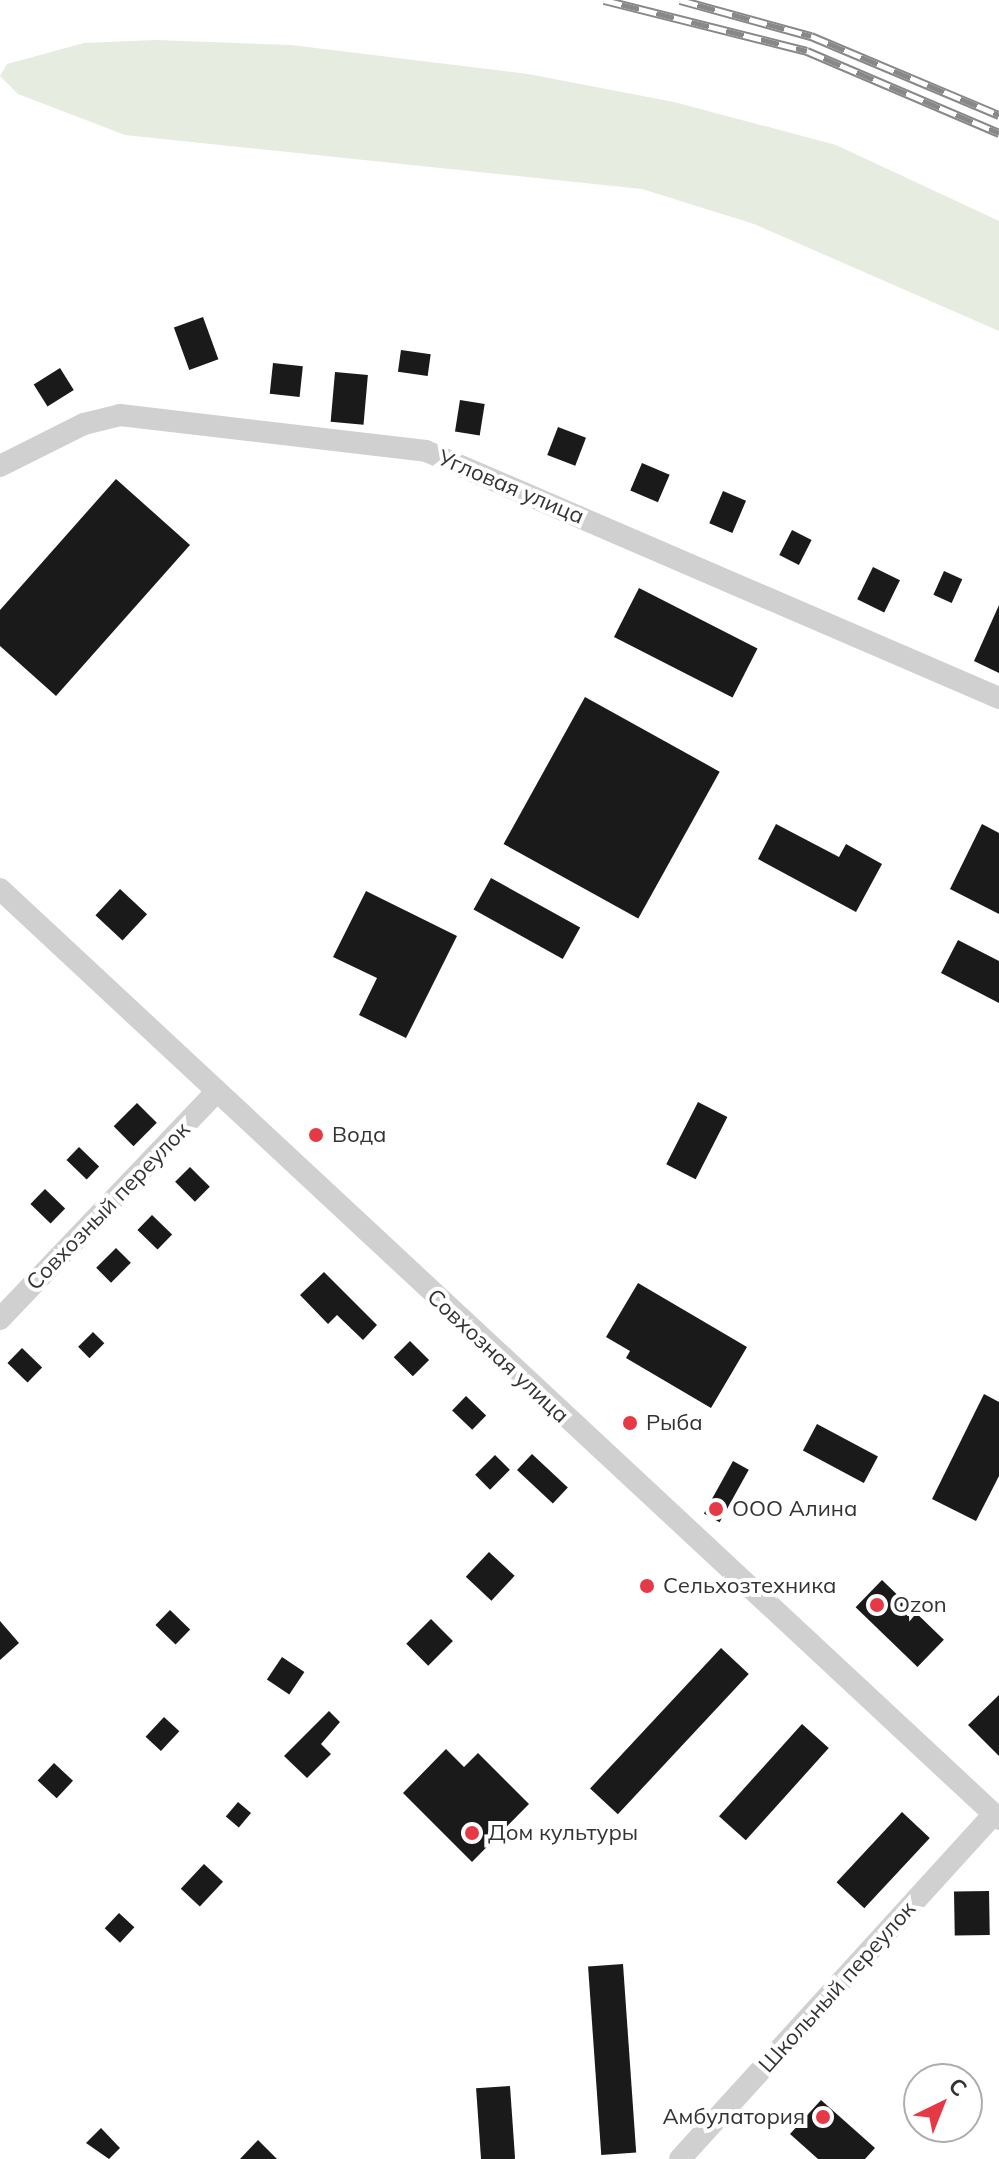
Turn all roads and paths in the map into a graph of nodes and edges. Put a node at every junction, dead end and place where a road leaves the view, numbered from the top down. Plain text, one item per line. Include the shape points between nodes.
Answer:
1 (0, 466) edge
2 (999, 698) edge
3 (0, 889) edge
4 (216, 1092) junction
5 (0, 1319) edge
6 (996, 1816) edge
7 (680, 2159) edge

1 - 2 street, Угловая улица via 84,424 120,415 426,451
3 - 4 street, Совхозная улица
4 - 5 street, Совхозный переулок
4 - 6 street, Совхозная улица
6 - 7 street, Школьный переулок

